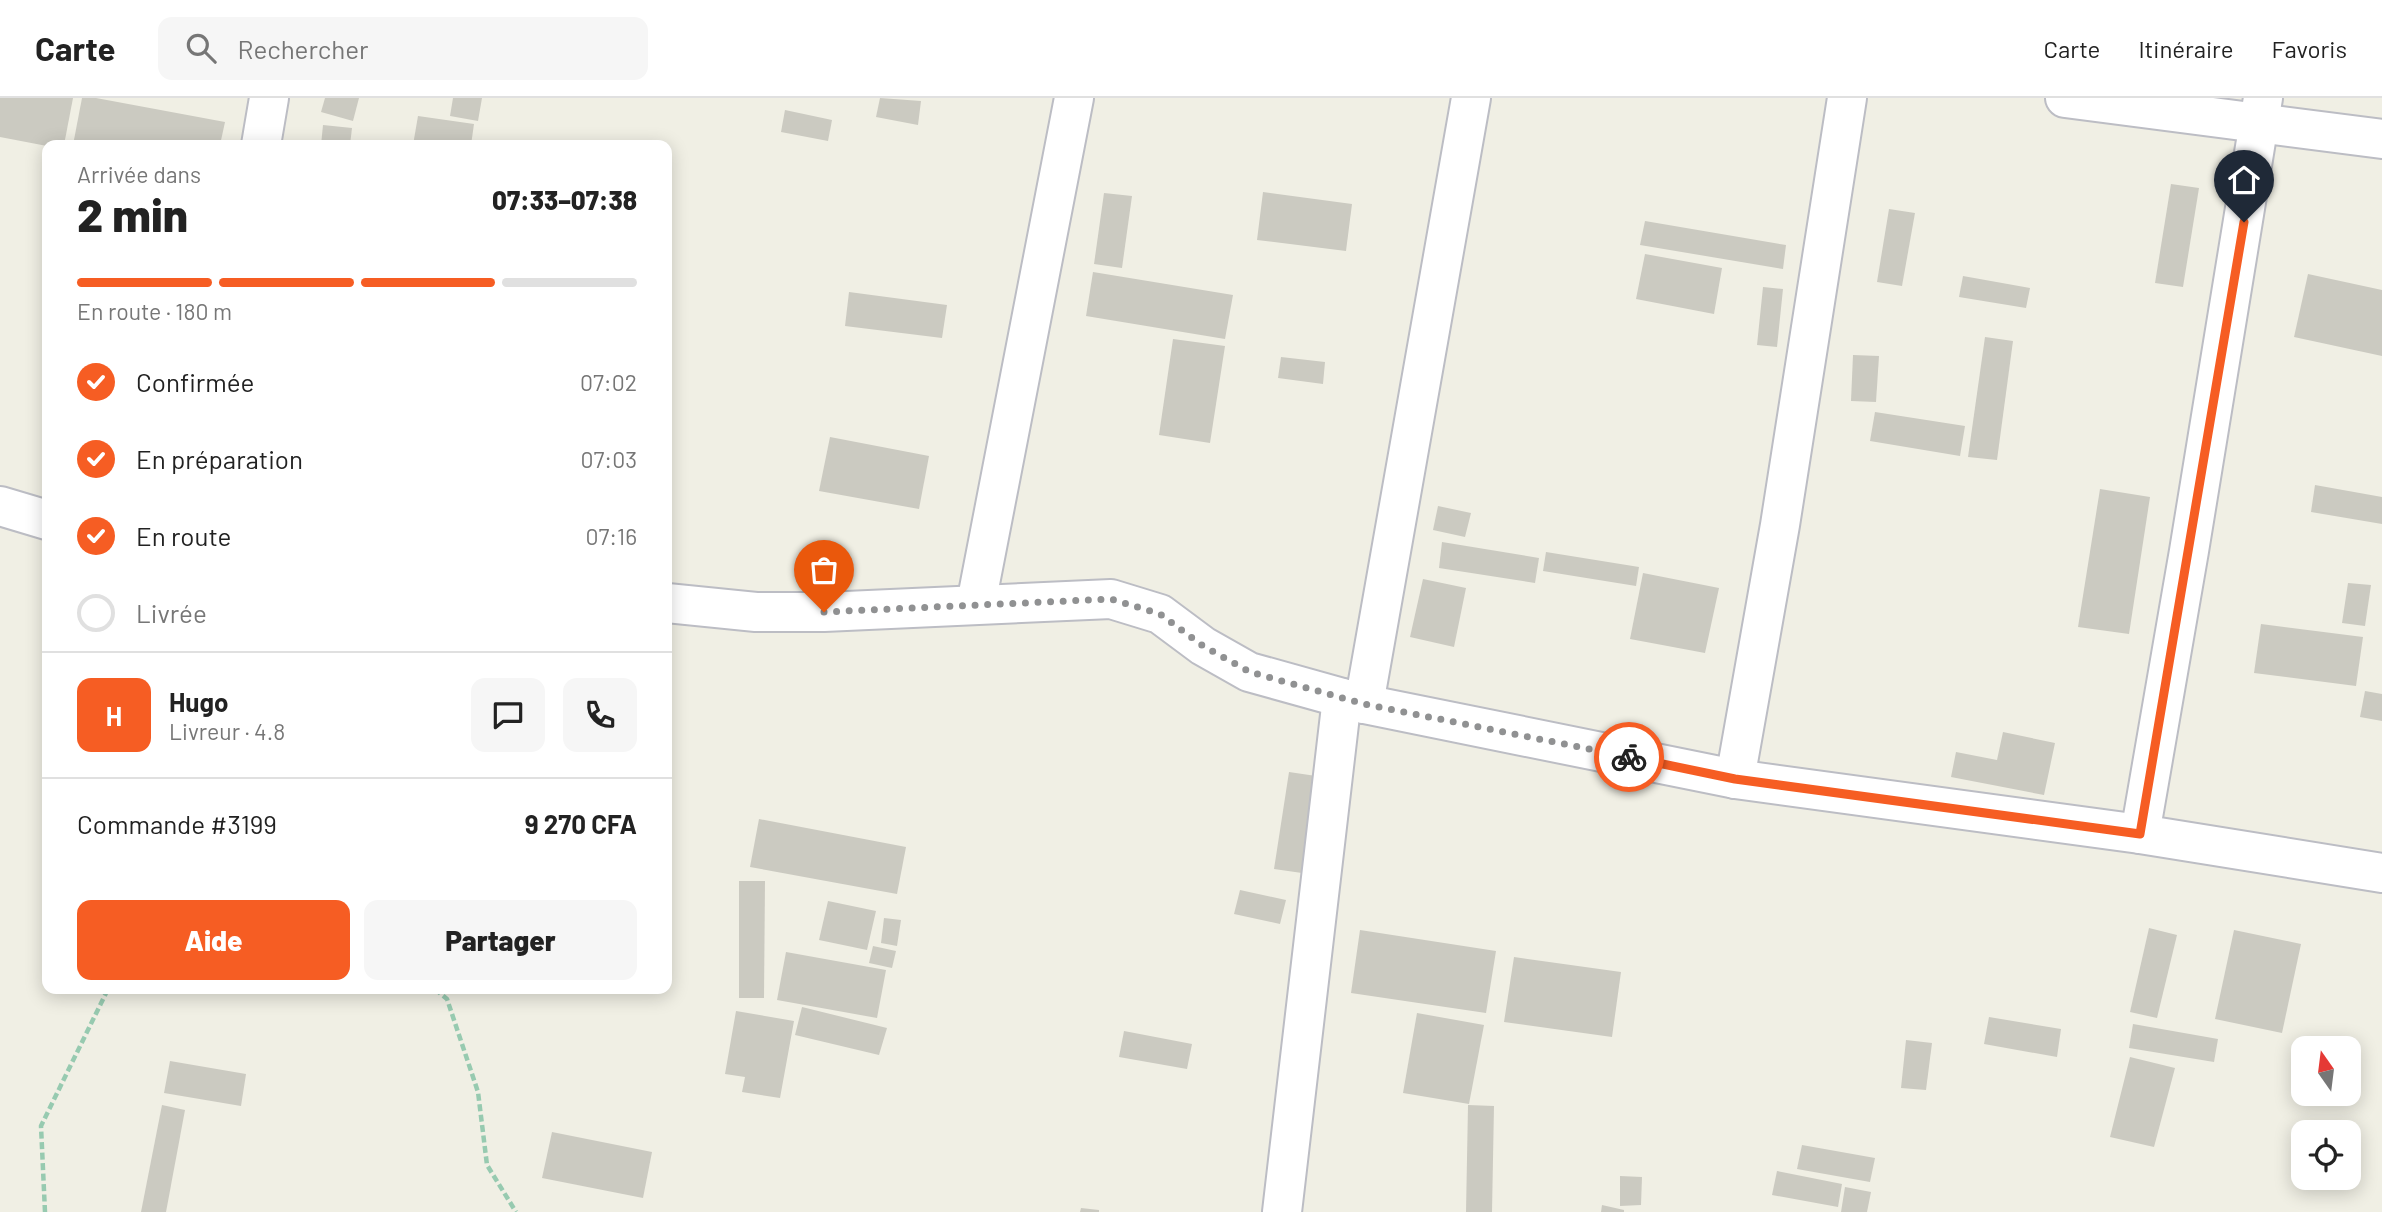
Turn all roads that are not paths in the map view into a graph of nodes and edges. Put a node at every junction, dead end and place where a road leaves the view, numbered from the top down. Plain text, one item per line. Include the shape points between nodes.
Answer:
1 (269, 98) edge
2 (1074, 98) edge
3 (1471, 98) edge
4 (1847, 98) edge
5 (2065, 98) edge
6 (2261, 110) edge
7 (2382, 139) edge
8 (262, 140) edge
9 (0, 506) edge
10 (42, 519) edge
11 (672, 604) edge
12 (976, 604) junction
13 (1353, 701) junction
14 (1735, 779) junction
15 (2140, 834) junction
16 (2382, 873) edge
17 (1282, 1212) edge

1 - 8 street
2 - 12 street
3 - 13 street
4 - 14 street
5 - 6 street
6 - 7 street
6 - 15 street
9 - 10 street
11 - 12 street via 756,612
12 - 13 street via 1111,599 1160,614 1203,646 1250,672
13 - 14 street
13 - 17 street
14 - 15 street
15 - 16 street

